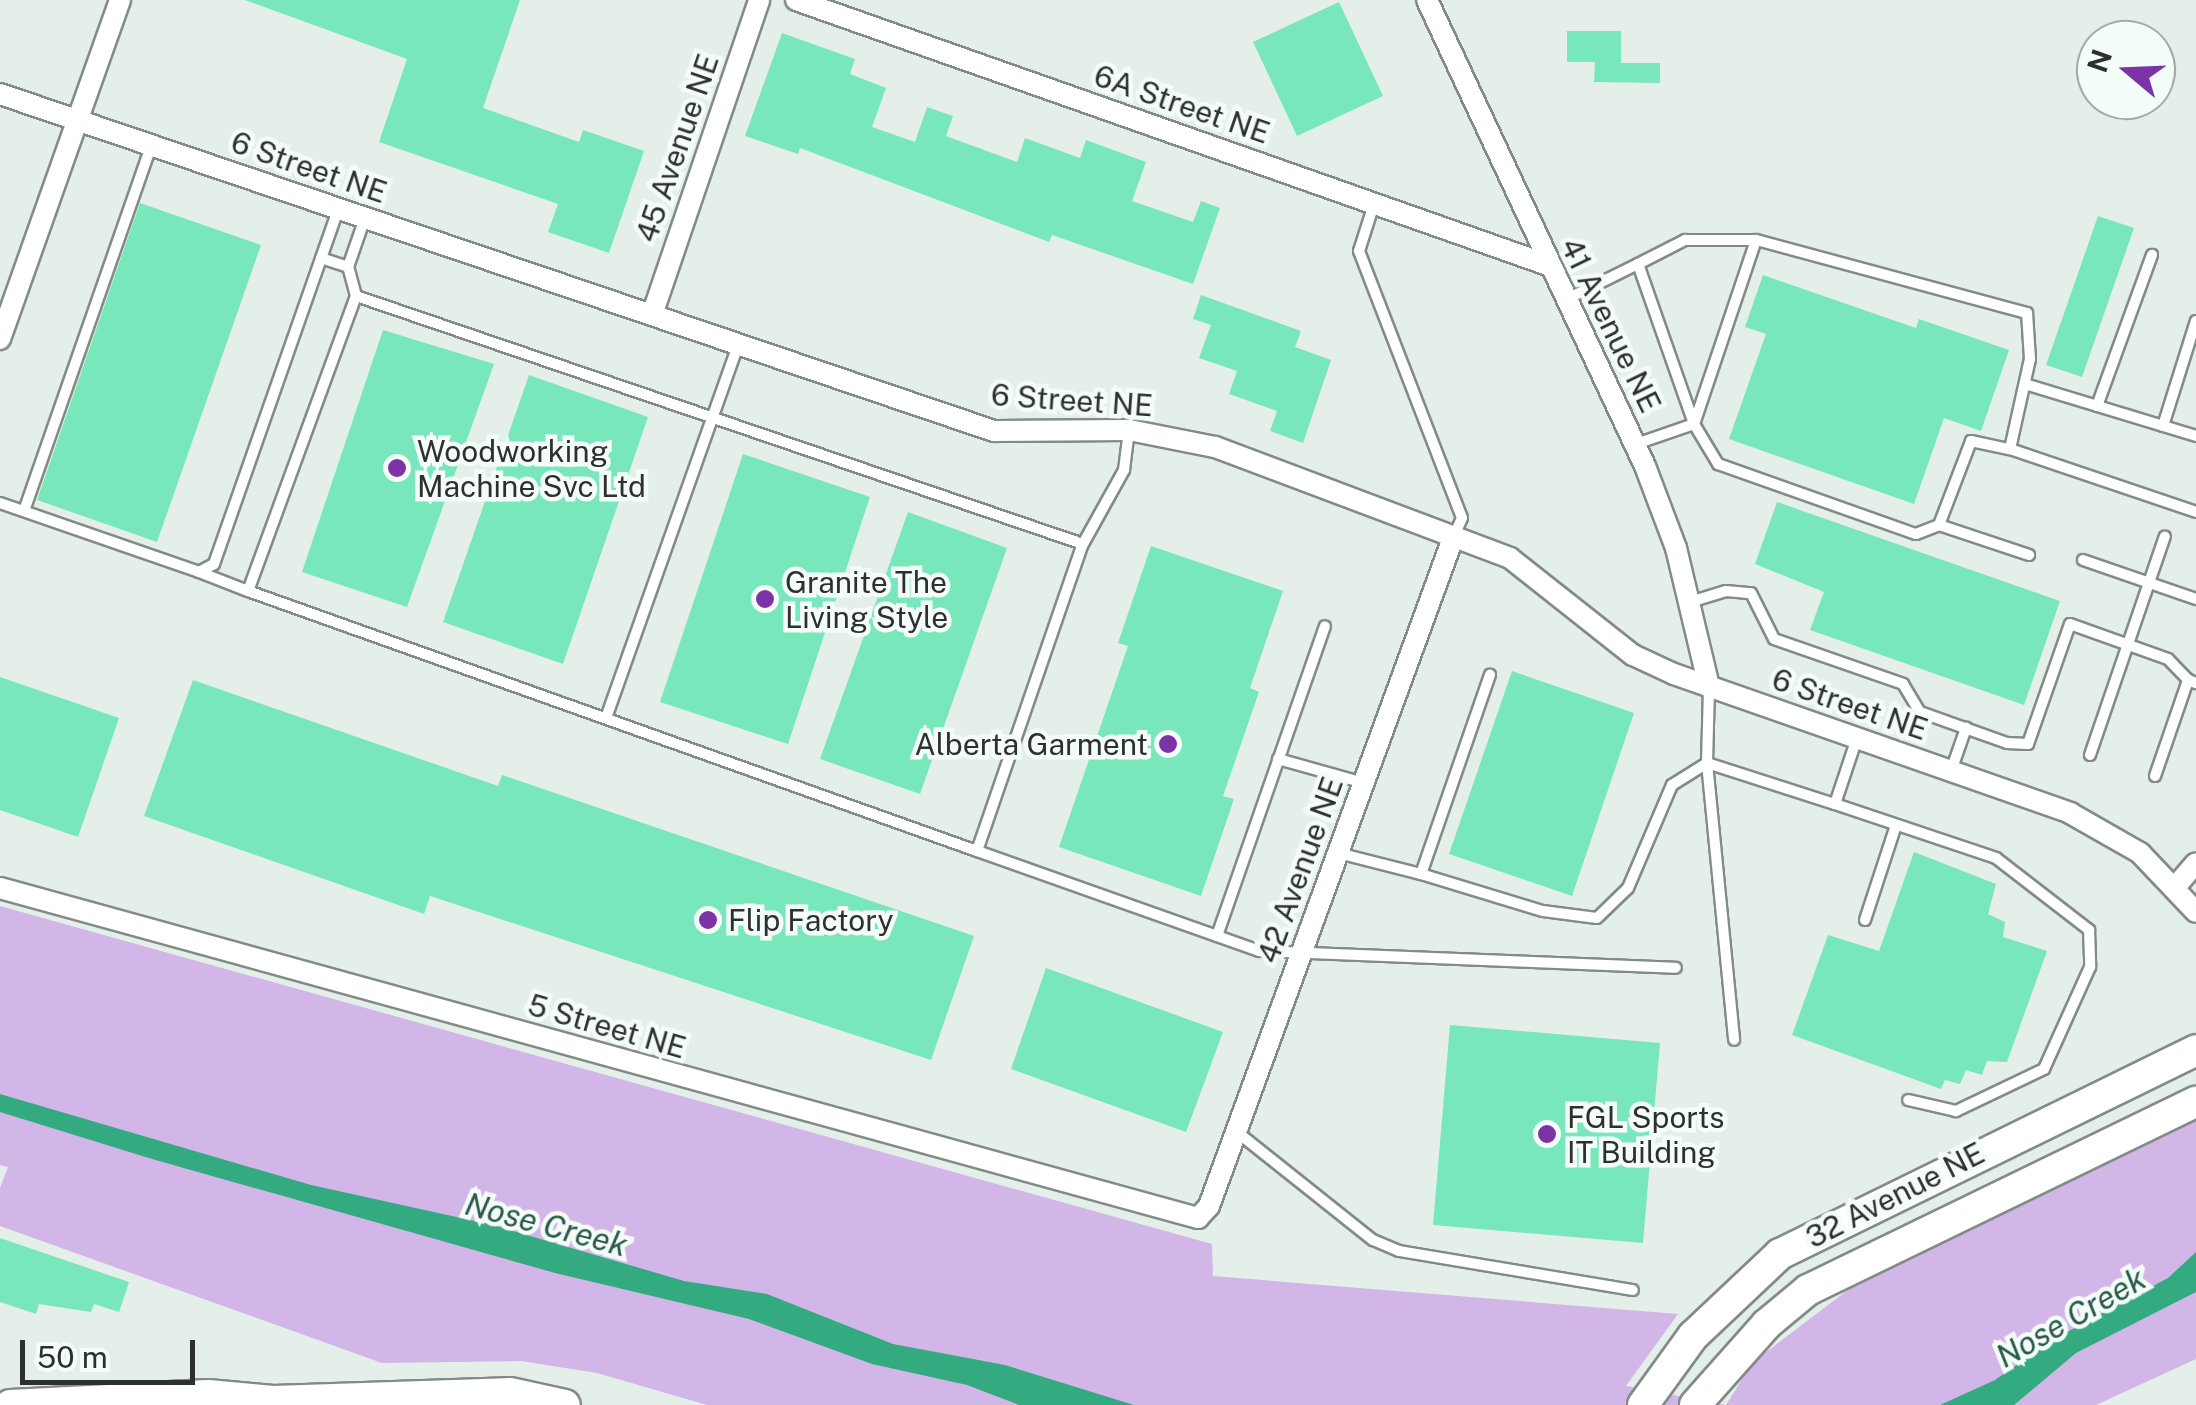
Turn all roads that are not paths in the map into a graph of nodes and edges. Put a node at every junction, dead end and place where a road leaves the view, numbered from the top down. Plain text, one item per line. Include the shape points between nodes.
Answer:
1 (120, 0) edge
2 (759, 0) edge
3 (796, 0) edge
4 (1427, 0) edge
5 (0, 94) edge
6 (76, 120) junction
7 (152, 146) junction
8 (1374, 204) junction
9 (338, 209) junction
10 (366, 218) junction
11 (1756, 240) junction
12 (2152, 255) dead end
13 (321, 258) junction
14 (1638, 264) junction
15 (1548, 265) junction
16 (348, 267) junction
17 (356, 296) junction
18 (1565, 300) junction
19 (652, 316) junction
20 (2196, 321) edge
21 (0, 339) edge
22 (738, 345) junction
23 (2025, 384) junction
24 (2097, 406) junction
25 (711, 417) junction
26 (1694, 424) junction
27 (2162, 426) junction
28 (1129, 430) junction
29 (2196, 436) edge
30 (1635, 444) junction
31 (2010, 449) junction
32 (0, 503) edge
33 (24, 511) junction
34 (2196, 512) edge
35 (1940, 524) junction
36 (2165, 536) dead end
37 (1453, 538) junction
38 (1083, 544) junction
39 (2029, 554) dead end
40 (2084, 560) dead end
41 (199, 572) junction
42 (2150, 584) junction
43 (248, 591) junction
44 (2196, 599) edge
45 (1690, 602) junction
46 (1324, 626) dead end
47 (2128, 645) junction
48 (1490, 675) dead end
49 (2192, 681) edge
50 (1709, 687) junction
51 (606, 718) junction
52 (1966, 728) junction
53 (1857, 738) junction
54 (2090, 755) dead end
55 (1278, 759) junction
56 (1707, 763) junction
57 (1951, 771) junction
58 (2155, 776) dead end
59 (1364, 784) junction
60 (1836, 804) junction
61 (1896, 825) junction
62 (977, 850) junction
63 (1338, 854) junction
64 (2196, 863) edge
65 (1421, 874) junction
66 (2176, 886) junction
67 (0, 888) edge
68 (2196, 912) edge
69 (1865, 920) dead end
70 (1216, 936) junction
71 (1302, 952) junction
72 (1676, 968) dead end
73 (2196, 1031) edge
74 (1734, 1040) dead end
75 (2187, 1053) edge
76 (1908, 1100) dead end
77 (2196, 1102) edge
78 (1236, 1131) junction
79 (1198, 1218) joint
80 (1633, 1290) dead end
81 (270, 1403) edge
82 (10, 1405) edge
83 (564, 1405) edge
84 (1643, 1405) edge
85 (1695, 1405) edge

1 - 6 street
2 - 19 street, 45 Avenue NE
3 - 8 street, 6A Street NE
4 - 15 street, 41 Avenue NE
5 - 6 street, 6 Street NE
6 - 7 street, 6 Street NE
6 - 21 street
7 - 9 street, 6 Street NE
7 - 33 lane
8 - 15 street, 6A Street NE
8 - 37 lane via 1359,252 1462,518
9 - 10 street, 6 Street NE
9 - 13 lane
10 - 16 lane
10 - 19 street, 6 Street NE
11 - 14 lane via 1685,240
11 - 23 lane via 2027,313
11 - 26 lane
12 - 24 lane
13 - 16 lane
13 - 41 lane via 214,564
14 - 18 lane
14 - 26 lane
15 - 18 street, 41 Avenue NE
16 - 17 lane
17 - 25 lane
17 - 43 lane
18 - 30 street, 41 Avenue NE
19 - 22 street, 6 Street NE
20 - 27 lane
22 - 25 lane
22 - 28 street, 6 Street NE via 994,430 1047,436
23 - 24 lane
23 - 31 lane
24 - 27 lane
25 - 38 lane
25 - 51 lane
26 - 30 lane
26 - 35 lane via 1718,464 1916,534
27 - 29 lane
28 - 37 street, 6 Street NE via 1215,447
28 - 38 lane via 1124,470
30 - 45 street, 41 Avenue NE
31 - 34 lane
31 - 35 lane via 1971,441
32 - 33 lane
33 - 41 lane
35 - 39 lane
36 - 42 lane
37 - 50 street, 6 Street NE via 1510,558 1632,655
37 - 59 street, 42 Avenue NE
38 - 62 lane
40 - 42 lane
41 - 43 lane
42 - 44 lane
42 - 47 lane
43 - 51 lane
45 - 50 street, 41 Avenue NE
45 - 52 lane via 1750,593 1774,639 1903,684 1920,712
46 - 55 lane
47 - 49 lane via 2168,659
47 - 52 lane via 2070,624 2028,744
47 - 54 lane
48 - 65 lane
49 - 58 lane
50 - 53 street, 6 Street NE
50 - 56 lane
51 - 62 lane
52 - 57 lane
53 - 57 street, 6 Street NE
53 - 60 lane
55 - 59 lane
55 - 70 lane
56 - 60 lane
56 - 65 lane via 1672,785 1628,888 1597,918 1543,911
56 - 74 lane
57 - 66 street, 6 Street NE via 2104,829
59 - 63 street, 42 Avenue NE
60 - 61 lane
61 - 69 lane
61 - 76 lane via 1996,858 2052,895 2088,930 2090,944 2090,967 2044,1069 1956,1111
62 - 70 lane
63 - 65 lane
63 - 71 street, 42 Avenue NE
64 - 66 street
66 - 68 street, 6 Street NE
67 - 79 street, 5 Street NE
70 - 71 lane via 1259,951
71 - 72 lane
71 - 78 street, 42 Avenue NE
73 - 75 main road
75 - 84 main road, 32 Avenue NE via 1780,1254 1693,1336
77 - 85 main road, 32 Avenue NE via 1808,1290 1767,1324
78 - 79 street, 42 Avenue NE via 1210,1206
78 - 80 lane via 1386,1246
81 - 82 main road via 208,1395
81 - 83 main road via 510,1394

